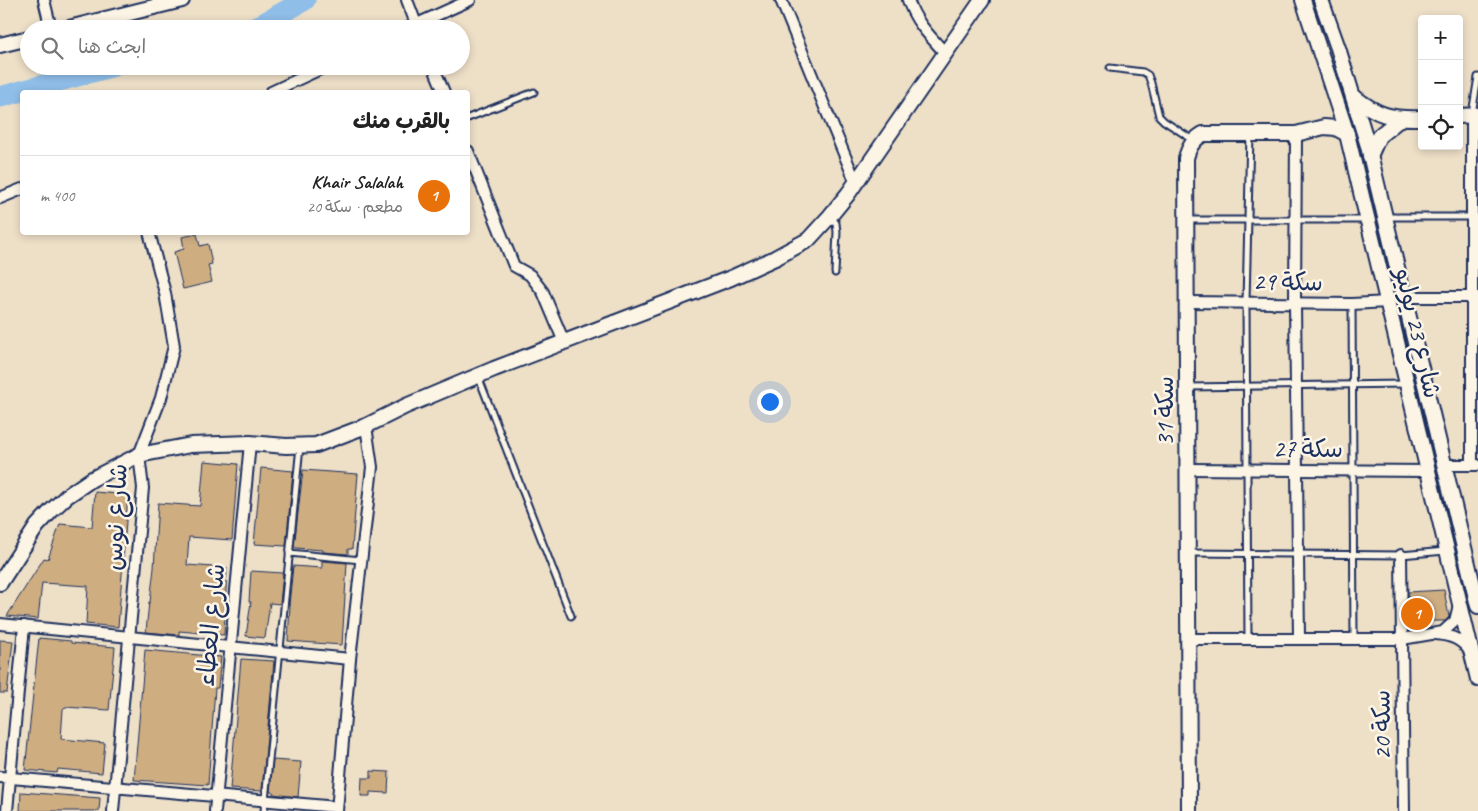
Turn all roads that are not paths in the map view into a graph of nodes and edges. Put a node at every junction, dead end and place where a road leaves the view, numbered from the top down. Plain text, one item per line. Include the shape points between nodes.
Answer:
1 (44, 0) edge
2 (182, 0) edge
3 (407, 0) edge
4 (470, 0) edge
5 (781, 0) edge
6 (908, 0) edge
7 (982, 0) edge
8 (1303, 0) edge
9 (1321, 0) edge
10 (49, 20) edge
11 (101, 20) edge
12 (415, 20) edge
13 (429, 20) edge
14 (20, 40) edge
15 (0, 45) edge
16 (945, 53) junction
17 (1110, 68) dead end
18 (308, 75) edge
19 (437, 75) edge
20 (1478, 77) edge
21 (276, 90) edge
22 (443, 90) edge
23 (534, 92) dead end
24 (1335, 94) junction
25 (1353, 96) junction
26 (1470, 116) edge
27 (470, 117) edge
28 (1418, 118) edge
29 (1400, 119) junction
30 (1319, 128) junction
31 (1250, 133) junction
32 (1296, 134) junction
33 (1347, 134) junction
34 (1194, 140) junction
35 (1370, 156) junction
36 (470, 157) edge
37 (856, 182) junction
38 (20, 190) edge
39 (0, 198) edge
40 (830, 216) junction
41 (1385, 217) junction
42 (1475, 217) edge
43 (1187, 220) junction
44 (1249, 220) junction
45 (1297, 220) junction
46 (1368, 220) junction
47 (150, 235) edge
48 (835, 273) dead end
49 (1404, 297) junction
50 (1475, 297) edge
51 (1188, 302) junction
52 (1246, 302) junction
53 (1388, 302) junction
54 (1295, 304) junction
55 (1352, 304) junction
56 (564, 342) junction
57 (478, 375) junction
58 (1475, 382) edge
59 (1408, 384) junction
60 (1352, 385) junction
61 (1296, 386) junction
62 (1188, 387) junction
63 (1247, 388) junction
64 (366, 426) junction
65 (250, 443) junction
66 (300, 446) junction
67 (139, 455) junction
68 (1445, 465) junction
69 (1475, 465) edge
70 (1188, 469) junction
71 (1248, 470) junction
72 (1297, 470) junction
73 (1353, 470) junction
74 (1428, 471) junction
75 (1448, 551) junction
76 (289, 553) junction
77 (1188, 553) junction
78 (1248, 554) junction
79 (1298, 554) junction
80 (1353, 554) junction
81 (1401, 555) junction
82 (361, 560) junction
83 (0, 583) edge
84 (1460, 599) junction
85 (1478, 606) edge
86 (571, 616) dead end
87 (0, 624) edge
88 (24, 626) junction
89 (1434, 634) junction
90 (130, 637) junction
91 (1300, 638) junction
92 (1188, 639) junction
93 (1402, 639) junction
94 (1248, 640) junction
95 (1354, 640) junction
96 (230, 647) junction
97 (280, 652) junction
98 (1474, 658) junction
99 (350, 659) junction
100 (1478, 680) edge
101 (5, 778) edge
102 (115, 788) junction
103 (217, 797) junction
104 (265, 806) edge
105 (337, 809) edge
106 (7, 811) edge
107 (113, 811) edge
108 (215, 811) edge
109 (1189, 811) edge
110 (1404, 811) edge

1 - 10 street
2 - 11 street
3 - 12 street
4 - 13 street
5 - 37 street
6 - 16 street via 913,15
7 - 16 street
8 - 24 street, شارع 23 يوليو
9 - 25 street, شارع 23 يوليو
14 - 15 street
16 - 37 street
17 - 34 lane via 1148,75 1158,116
18 - 21 street
19 - 22 street
20 - 26 lane
23 - 27 lane
24 - 30 street via 1330,113
24 - 33 street, شارع 23 يوليو
25 - 29 street via 1376,112
25 - 35 street, شارع 23 يوليو
26 - 42 street
28 - 29 street
29 - 35 street via 1378,136
30 - 32 street
30 - 33 street via 1336,128
31 - 32 street
31 - 34 street via 1210,133
31 - 44 lane
32 - 45 street
33 - 46 street, شارع 23 يوليو
34 - 43 street, سكة 31 via 1186,158
35 - 41 street, شارع 23 يوليو
36 - 56 street via 514,266 530,276 544,292
37 - 40 street
38 - 39 street
40 - 48 lane via 836,223 837,232
40 - 56 street via 808,240 775,258
41 - 42 lane
41 - 49 street, شارع 23 يوليو
42 - 50 street
43 - 44 lane
43 - 51 street, سكة 31
44 - 45 lane
44 - 52 lane
45 - 46 lane
45 - 54 street
46 - 53 street, شارع 23 يوليو
47 - 67 street, شارع نوس via 165,293 174,346 161,398
49 - 50 street
49 - 68 street, شارع 23 يوليو
50 - 58 street
51 - 52 street, سكة 29
51 - 62 street, سكة 31
52 - 54 street, سكة 29
52 - 63 lane
53 - 55 street, سكة 29
53 - 59 street, شارع 23 يوليو
54 - 55 street, سكة 29
54 - 61 street
55 - 60 lane
56 - 57 street
57 - 64 street
57 - 86 lane
58 - 69 street
59 - 60 lane
59 - 74 street, شارع 23 يوليو
60 - 61 lane
60 - 73 lane
61 - 63 lane
61 - 72 street
62 - 63 lane
62 - 70 street, سكة 31
63 - 71 lane
64 - 66 street via 316,445
64 - 82 street via 372,467
65 - 66 street
65 - 67 street via 191,445
65 - 96 street, شارع العطاء
66 - 76 lane
67 - 83 street via 67,496 37,526
67 - 90 street, شارع نوس via 143,488
68 - 69 street
68 - 85 street, شارع 23 يوليو
70 - 71 street, سكة 27
70 - 77 street, سكة 31
71 - 72 street, سكة 27
71 - 78 lane
72 - 73 street, سكة 27
72 - 79 street
73 - 74 street, سكة 27
73 - 80 lane
74 - 75 street, شارع 23 يوليو
75 - 81 lane
75 - 84 street, شارع 23 يوليو
76 - 82 lane
76 - 97 lane
77 - 78 lane
77 - 92 street, سكة 31
78 - 79 lane
78 - 94 lane
79 - 80 lane
79 - 91 street
80 - 81 lane
80 - 95 lane
81 - 93 street, سكة 20
82 - 99 street
84 - 89 street via 1458,615 1452,626
84 - 98 street, شارع 23 يوليو
87 - 88 street
88 - 90 street
88 - 101 street
89 - 93 street
89 - 98 street via 1461,641
90 - 96 street
90 - 102 street, شارع نوس
91 - 94 street
91 - 95 street
92 - 94 street
92 - 109 street, سكة 31
93 - 95 street
93 - 110 street, سكة 20
96 - 97 street
96 - 103 street, شارع العطاء
97 - 99 street
97 - 104 lane
98 - 100 street, شارع 23 يوليو
99 - 105 street
101 - 102 street
101 - 106 street
102 - 103 street
102 - 107 street, شارع نوس
103 - 104 street
103 - 108 street, شارع العطاء
104 - 105 street

